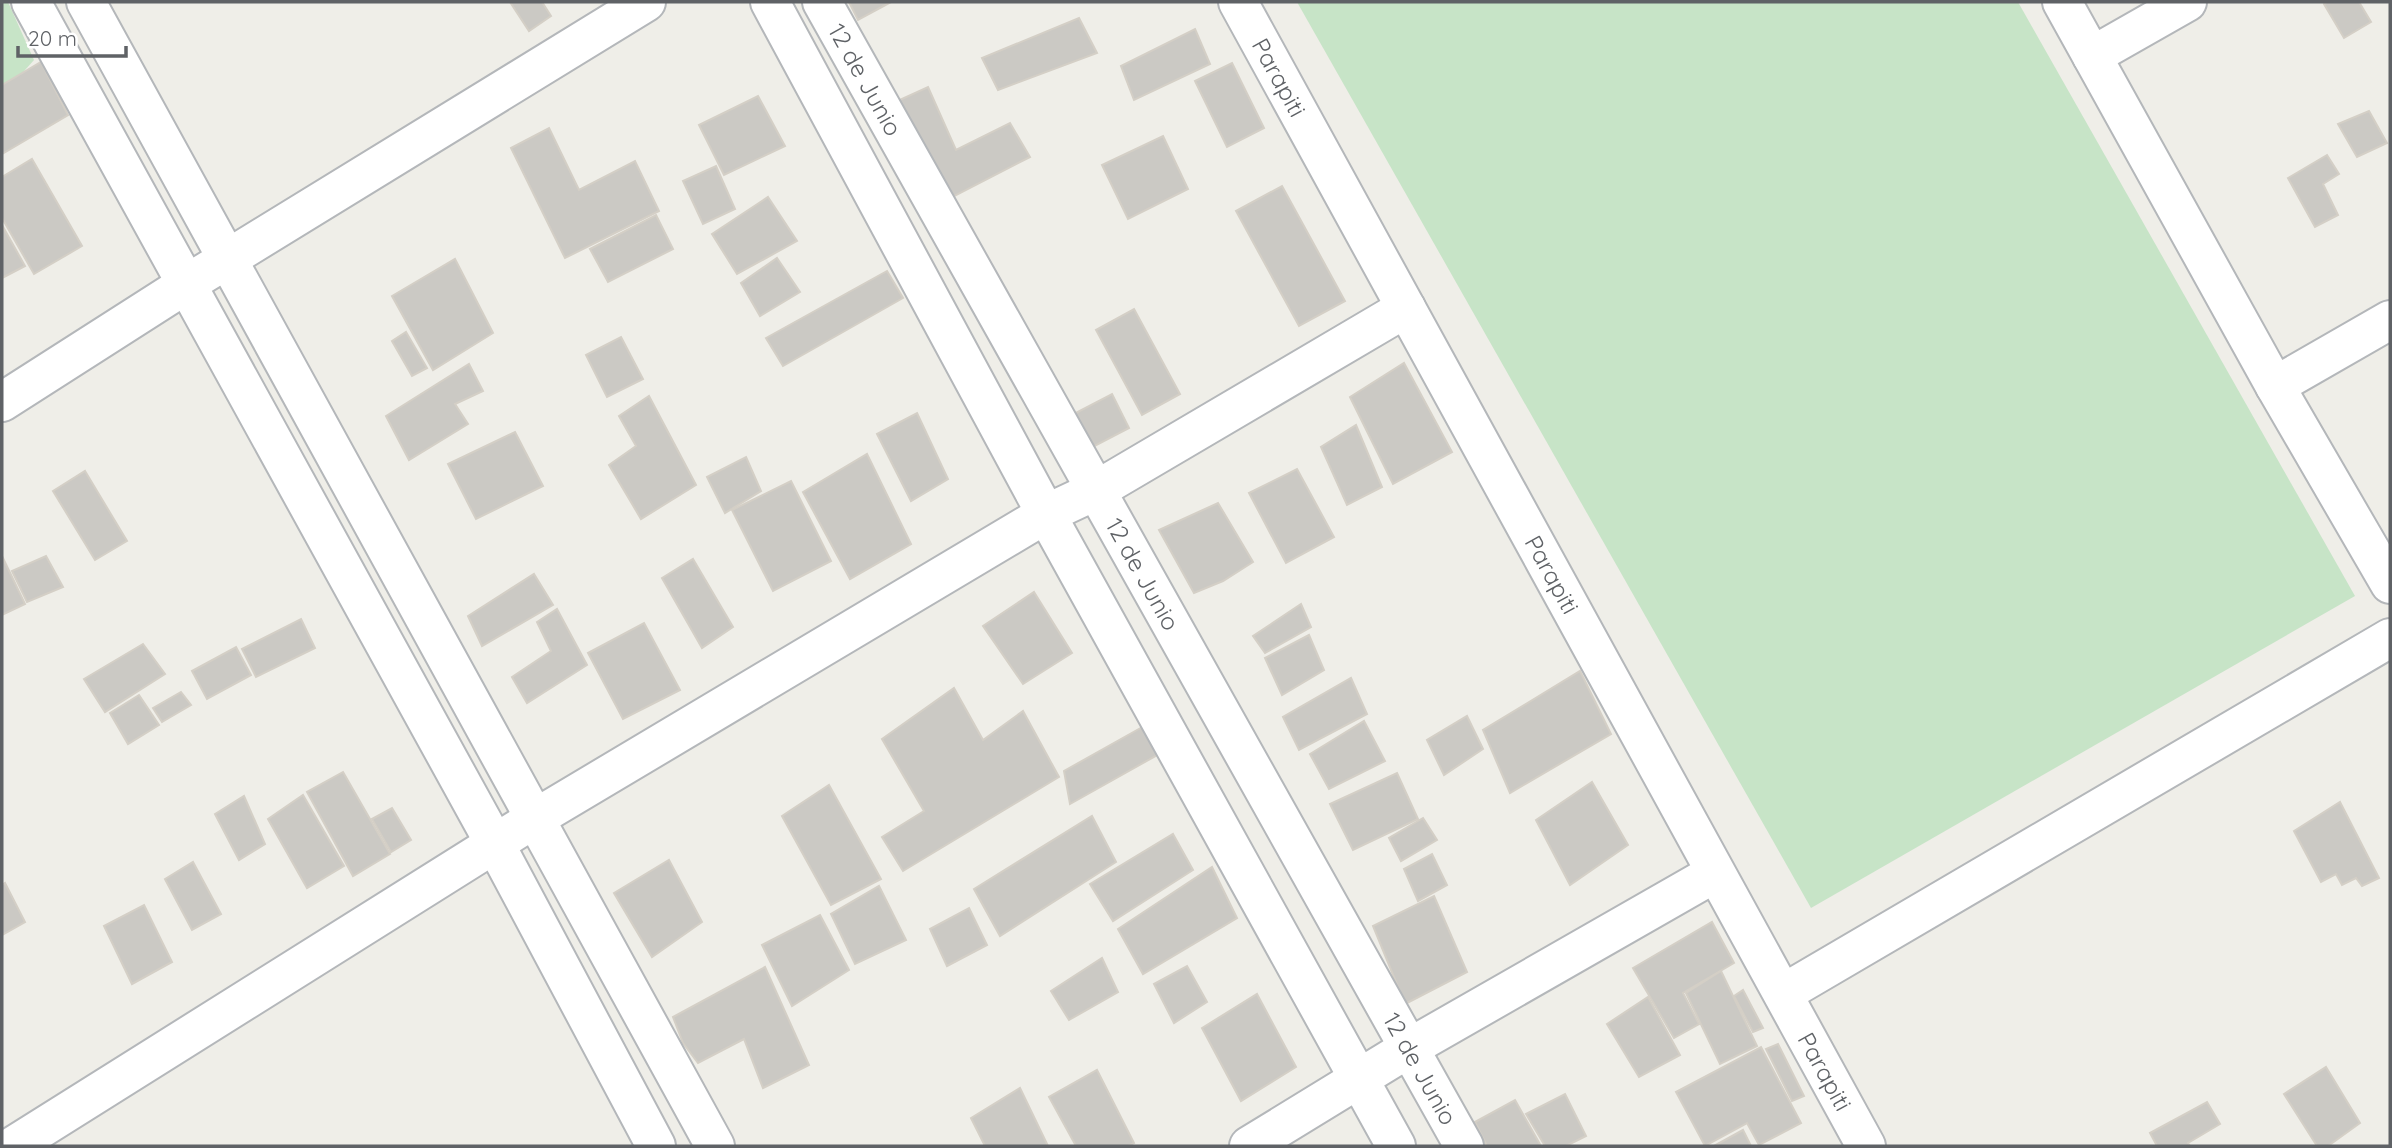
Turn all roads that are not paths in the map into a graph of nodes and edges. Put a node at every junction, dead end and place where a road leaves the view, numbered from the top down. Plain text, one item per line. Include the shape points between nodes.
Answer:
1 (31, 2) edge
2 (86, 2) edge
3 (646, 2) edge
4 (770, 2) edge
5 (822, 2) edge
6 (1238, 2) edge
7 (2062, 2) edge
8 (2187, 2) edge
9 (2092, 56) junction
10 (228, 259) junction
11 (185, 285) junction
12 (1406, 308) junction
13 (2390, 320) edge
14 (2275, 386) junction
15 (2, 402) edge
16 (1095, 491) junction
17 (1046, 514) junction
18 (2390, 584) edge
19 (2390, 638) edge
20 (534, 819) junction
21 (495, 844) junction
22 (1715, 873) junction
23 (1784, 993) junction
24 (1409, 1048) junction
25 (1358, 1080) junction
26 (13, 1146) edge
27 (656, 1146) edge
28 (715, 1146) edge
29 (1249, 1146) edge
30 (1396, 1146) edge
31 (1464, 1146) edge
32 (1866, 1146) edge

1 - 11 street
2 - 10 street
3 - 10 street
4 - 17 street, 12 de Junio
5 - 16 street, 12 de Junio
6 - 12 street, Parapiti
7 - 9 street
8 - 9 street
9 - 14 street
10 - 11 street
10 - 20 street
11 - 15 street
11 - 21 street
12 - 16 street
12 - 22 street, Parapiti
13 - 14 street
14 - 18 street
16 - 17 street
16 - 24 street, 12 de Junio
17 - 20 street
17 - 25 street, 12 de Junio
19 - 23 street
20 - 21 street
20 - 28 street
21 - 26 street
21 - 27 street
22 - 23 street, Parapiti
22 - 24 street
23 - 32 street, Parapiti
24 - 25 street
24 - 31 street, 12 de Junio
25 - 29 street
25 - 30 street, 12 de Junio

